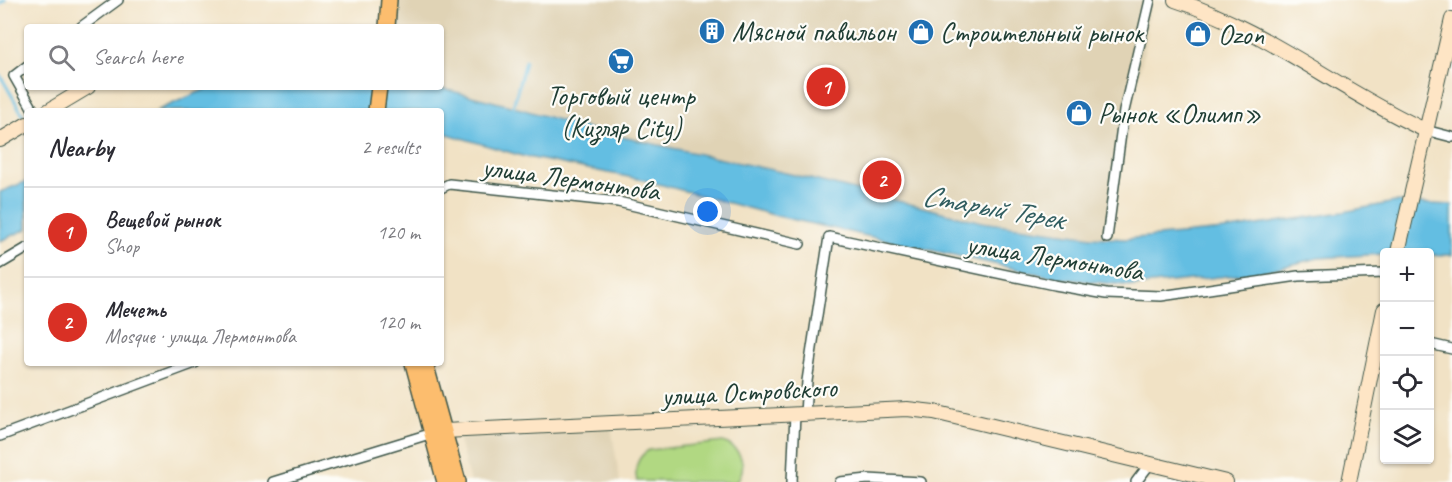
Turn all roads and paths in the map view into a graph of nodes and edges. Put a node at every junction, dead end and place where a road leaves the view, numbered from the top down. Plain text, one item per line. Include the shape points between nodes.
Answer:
1 (118, 0) edge
2 (389, 0) edge
3 (1150, 0) edge
4 (1175, 0) edge
5 (1452, 19) edge
6 (85, 24) edge
7 (387, 24) edge
8 (1448, 55) edge
9 (24, 68) edge
10 (83, 90) edge
11 (379, 90) edge
12 (32, 108) edge
13 (53, 108) edge
14 (376, 108) edge
15 (24, 125) edge
16 (1425, 130) junction
17 (1452, 137) edge
18 (0, 140) edge
19 (444, 186) edge
20 (1107, 238) dead end
21 (800, 244) dead end
22 (1399, 248) edge
23 (24, 250) edge
24 (0, 264) edge
25 (1380, 273) edge
26 (1380, 343) edge
27 (1434, 345) edge
28 (1452, 349) edge
29 (187, 366) edge
30 (413, 366) edge
31 (426, 366) edge
32 (800, 414) junction
33 (438, 432) junction
34 (0, 436) edge
35 (1149, 465) junction
36 (273, 482) edge
37 (445, 482) edge
38 (458, 482) edge
39 (792, 482) edge
40 (840, 482) edge
41 (921, 482) edge
42 (1136, 482) edge
43 (1226, 482) edge
44 (1349, 482) edge

1 - 6 street
2 - 7 main road
3 - 20 street via 1124,111
4 - 16 street via 1208,10
5 - 8 street
8 - 16 street
9 - 12 street via 14,76
10 - 13 street
11 - 14 main road
15 - 18 street
16 - 17 street
16 - 22 street
19 - 21 street, улица Лермонтова via 618,202
23 - 24 street
25 - 32 street, улица Лермонтова via 1298,276 1161,296 1106,294 829,237
26 - 44 street
27 - 28 street
29 - 34 street
30 - 33 main road
31 - 33 main road
32 - 33 street, улица Островского
32 - 35 street, улица Островского via 907,409 934,412
32 - 39 street
33 - 36 street, улица Островского
33 - 37 main road
33 - 38 main road
35 - 42 street
35 - 43 street, улица Островского
40 - 41 street

